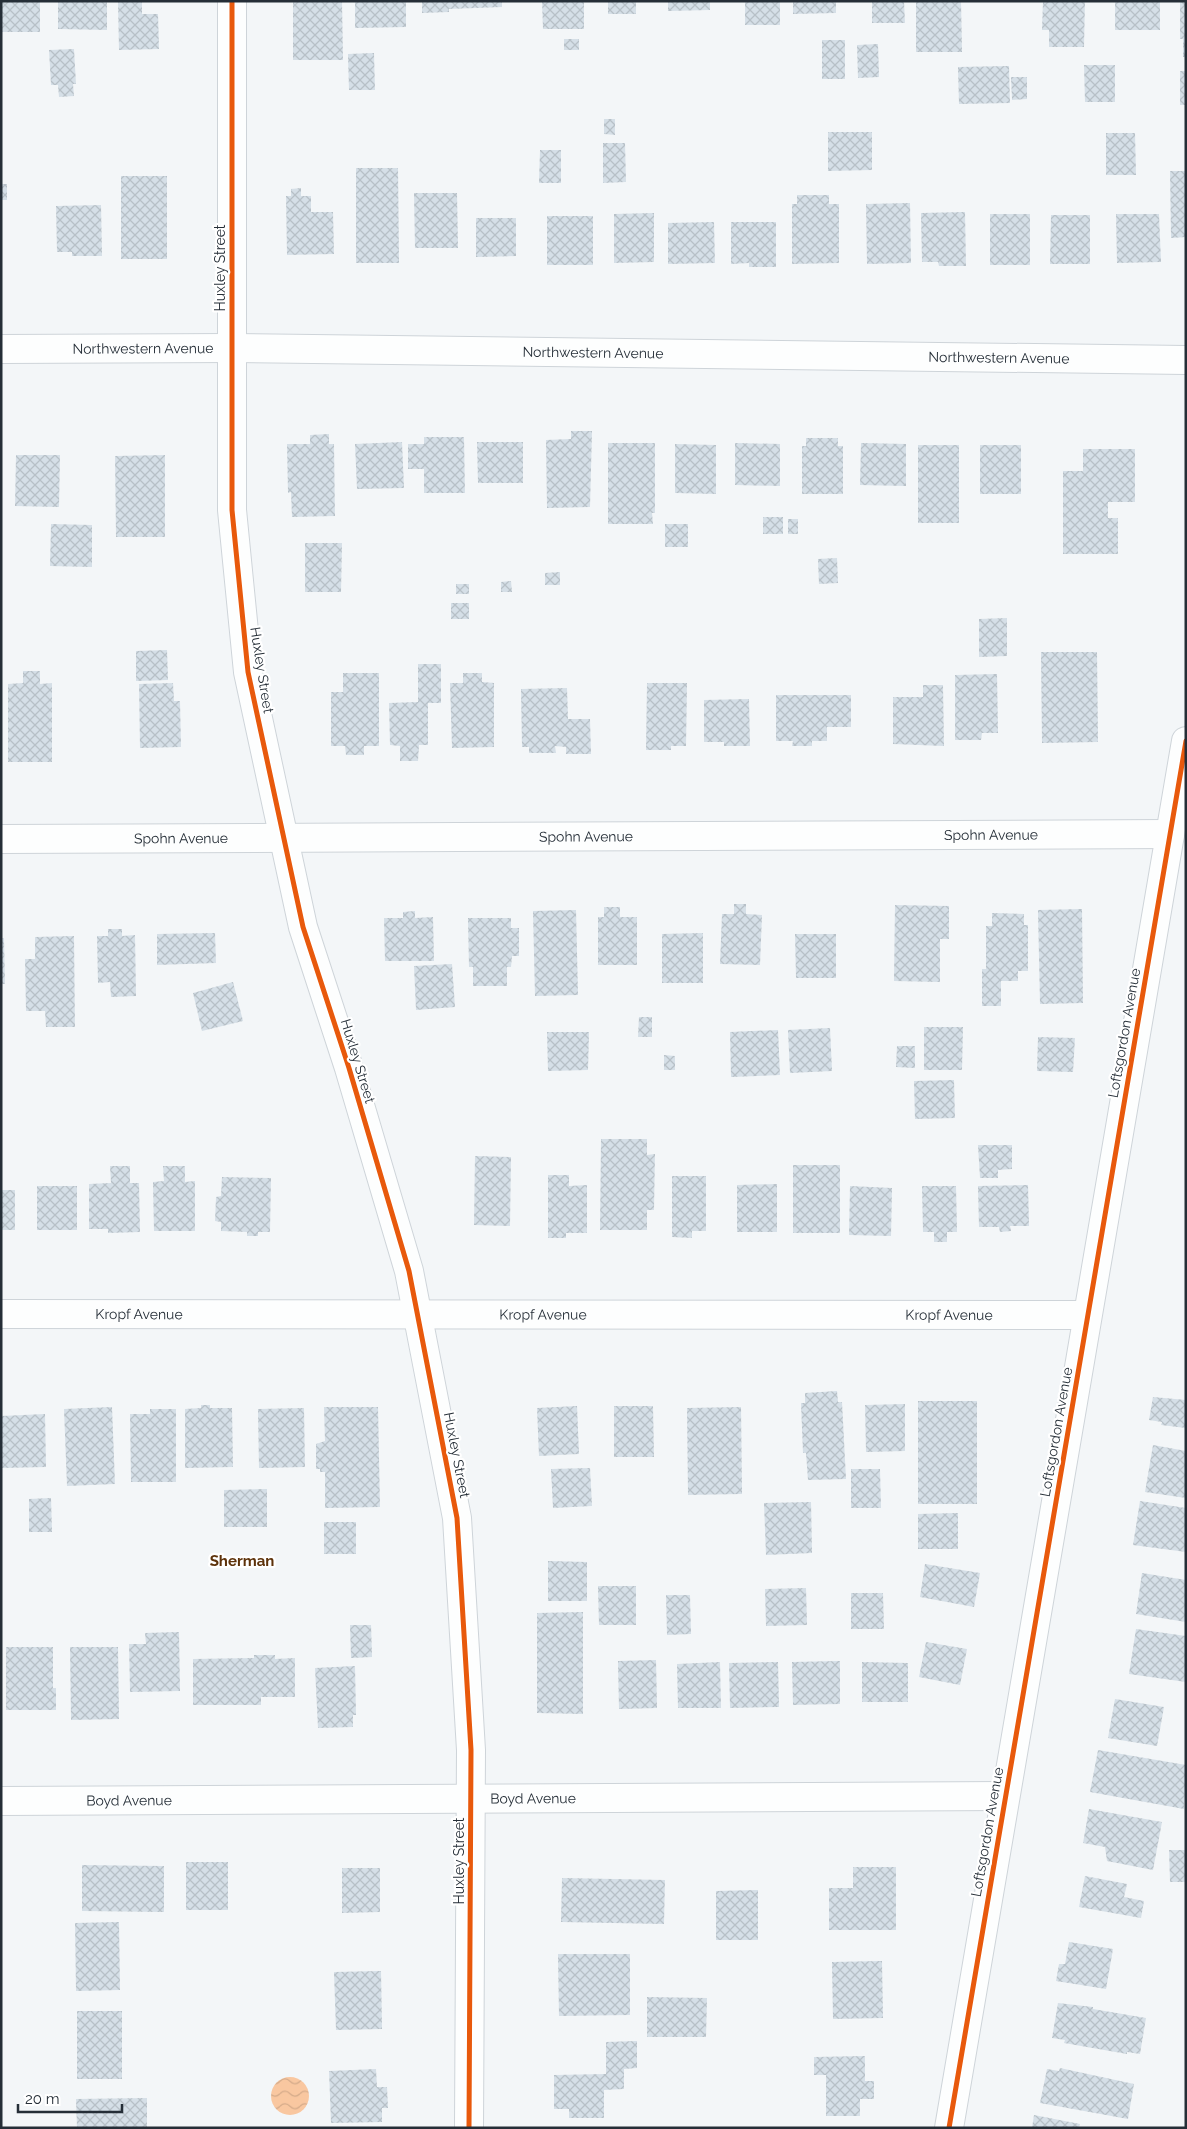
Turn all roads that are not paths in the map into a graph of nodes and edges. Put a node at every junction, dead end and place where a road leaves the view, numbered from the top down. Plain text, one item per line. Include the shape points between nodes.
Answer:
1 (232, 1) edge
2 (231, 348) junction
3 (1, 349) edge
4 (1186, 360) edge
5 (1186, 741) edge
6 (1170, 834) junction
7 (283, 838) junction
8 (1, 839) edge
9 (1, 1314) edge
10 (418, 1314) junction
11 (1087, 1315) junction
12 (1005, 1796) junction
13 (471, 1799) junction
14 (1, 1802) edge
15 (469, 2128) edge
16 (948, 2128) edge

1 - 2 street, Huxley Street
2 - 3 street, Northwestern Avenue
2 - 4 street, Northwestern Avenue
2 - 7 street, Huxley Street via 232,510 248,672
5 - 6 street, Loftsgordon Avenue
6 - 7 street, Spohn Avenue
6 - 11 street, Loftsgordon Avenue
7 - 8 street, Spohn Avenue
7 - 10 street, Huxley Street via 303,927 349,1068 409,1271
9 - 10 street, Kropf Avenue
10 - 11 street, Kropf Avenue
10 - 13 street, Huxley Street via 457,1518
11 - 12 street, Loftsgordon Avenue
12 - 13 street, Boyd Avenue
12 - 16 street, Loftsgordon Avenue
13 - 14 street, Boyd Avenue
13 - 15 street, Huxley Street

